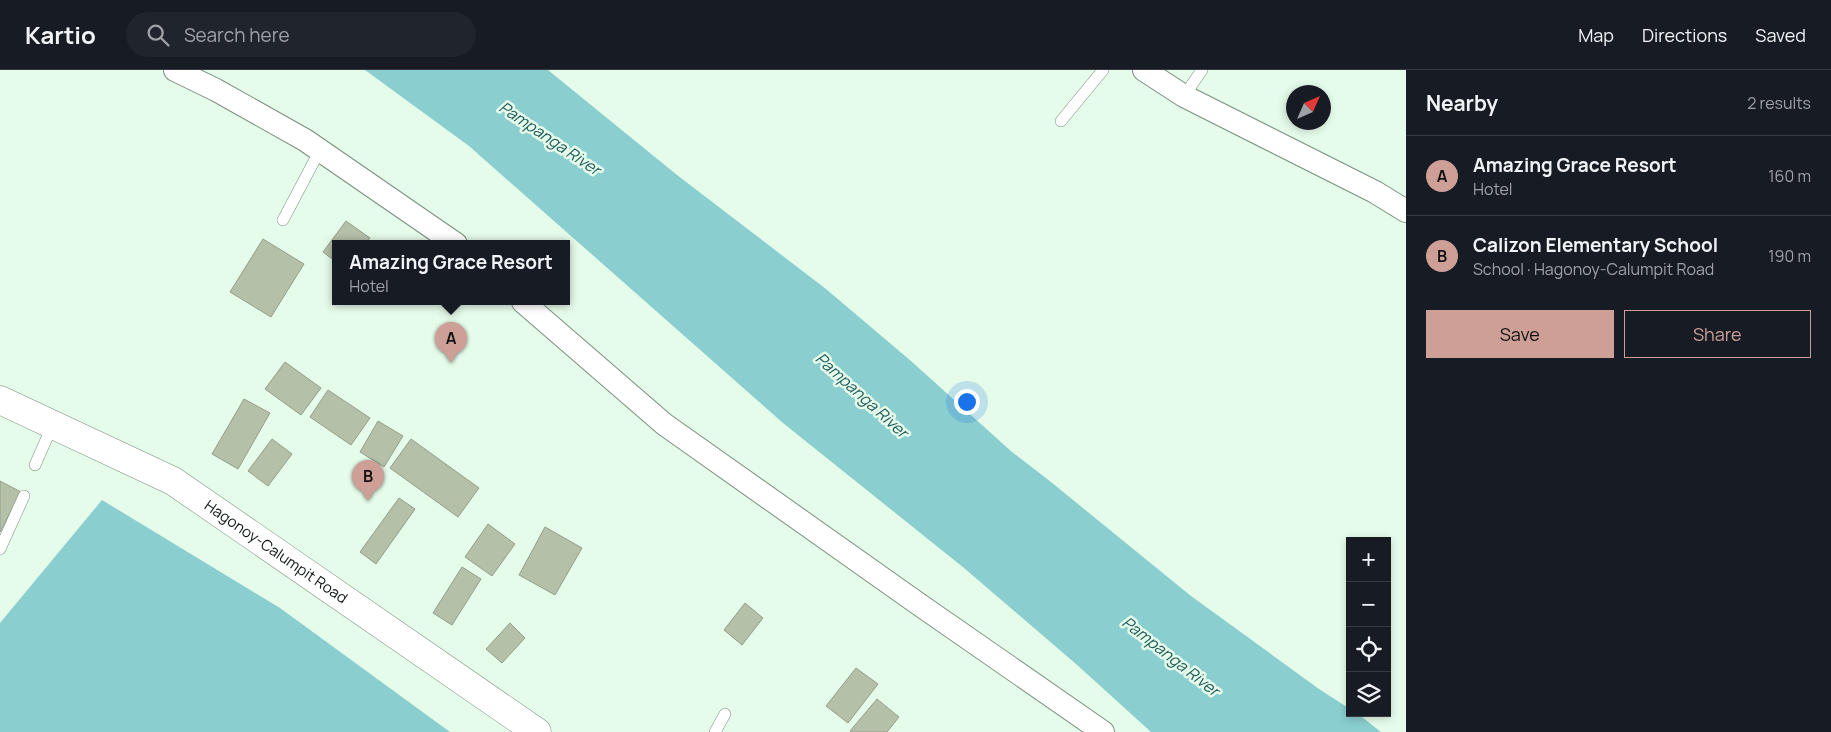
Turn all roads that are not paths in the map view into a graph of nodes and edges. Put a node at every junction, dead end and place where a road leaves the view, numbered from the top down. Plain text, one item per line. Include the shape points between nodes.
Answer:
1 (175, 70) edge
2 (1103, 70) edge
3 (1144, 70) edge
4 (1202, 70) edge
5 (1184, 96) junction
6 (1061, 121) dead end
7 (320, 150) junction
8 (1406, 211) edge
9 (283, 220) dead end
10 (450, 240) edge
11 (526, 305) edge
12 (0, 400) edge
13 (53, 424) junction
14 (35, 465) dead end
15 (24, 496) dead end
16 (0, 549) edge
17 (725, 714) dead end
18 (537, 732) edge
19 (715, 732) edge
20 (1103, 732) edge

1 - 7 street
2 - 6 lane
3 - 5 street
4 - 5 lane
5 - 8 street via 1375,192
7 - 9 lane
7 - 10 street
11 - 20 street via 664,424
12 - 13 main road, Hagonoy-Calumpit Road
13 - 14 lane
13 - 18 main road, Hagonoy-Calumpit Road via 173,481
15 - 16 lane
17 - 19 lane

